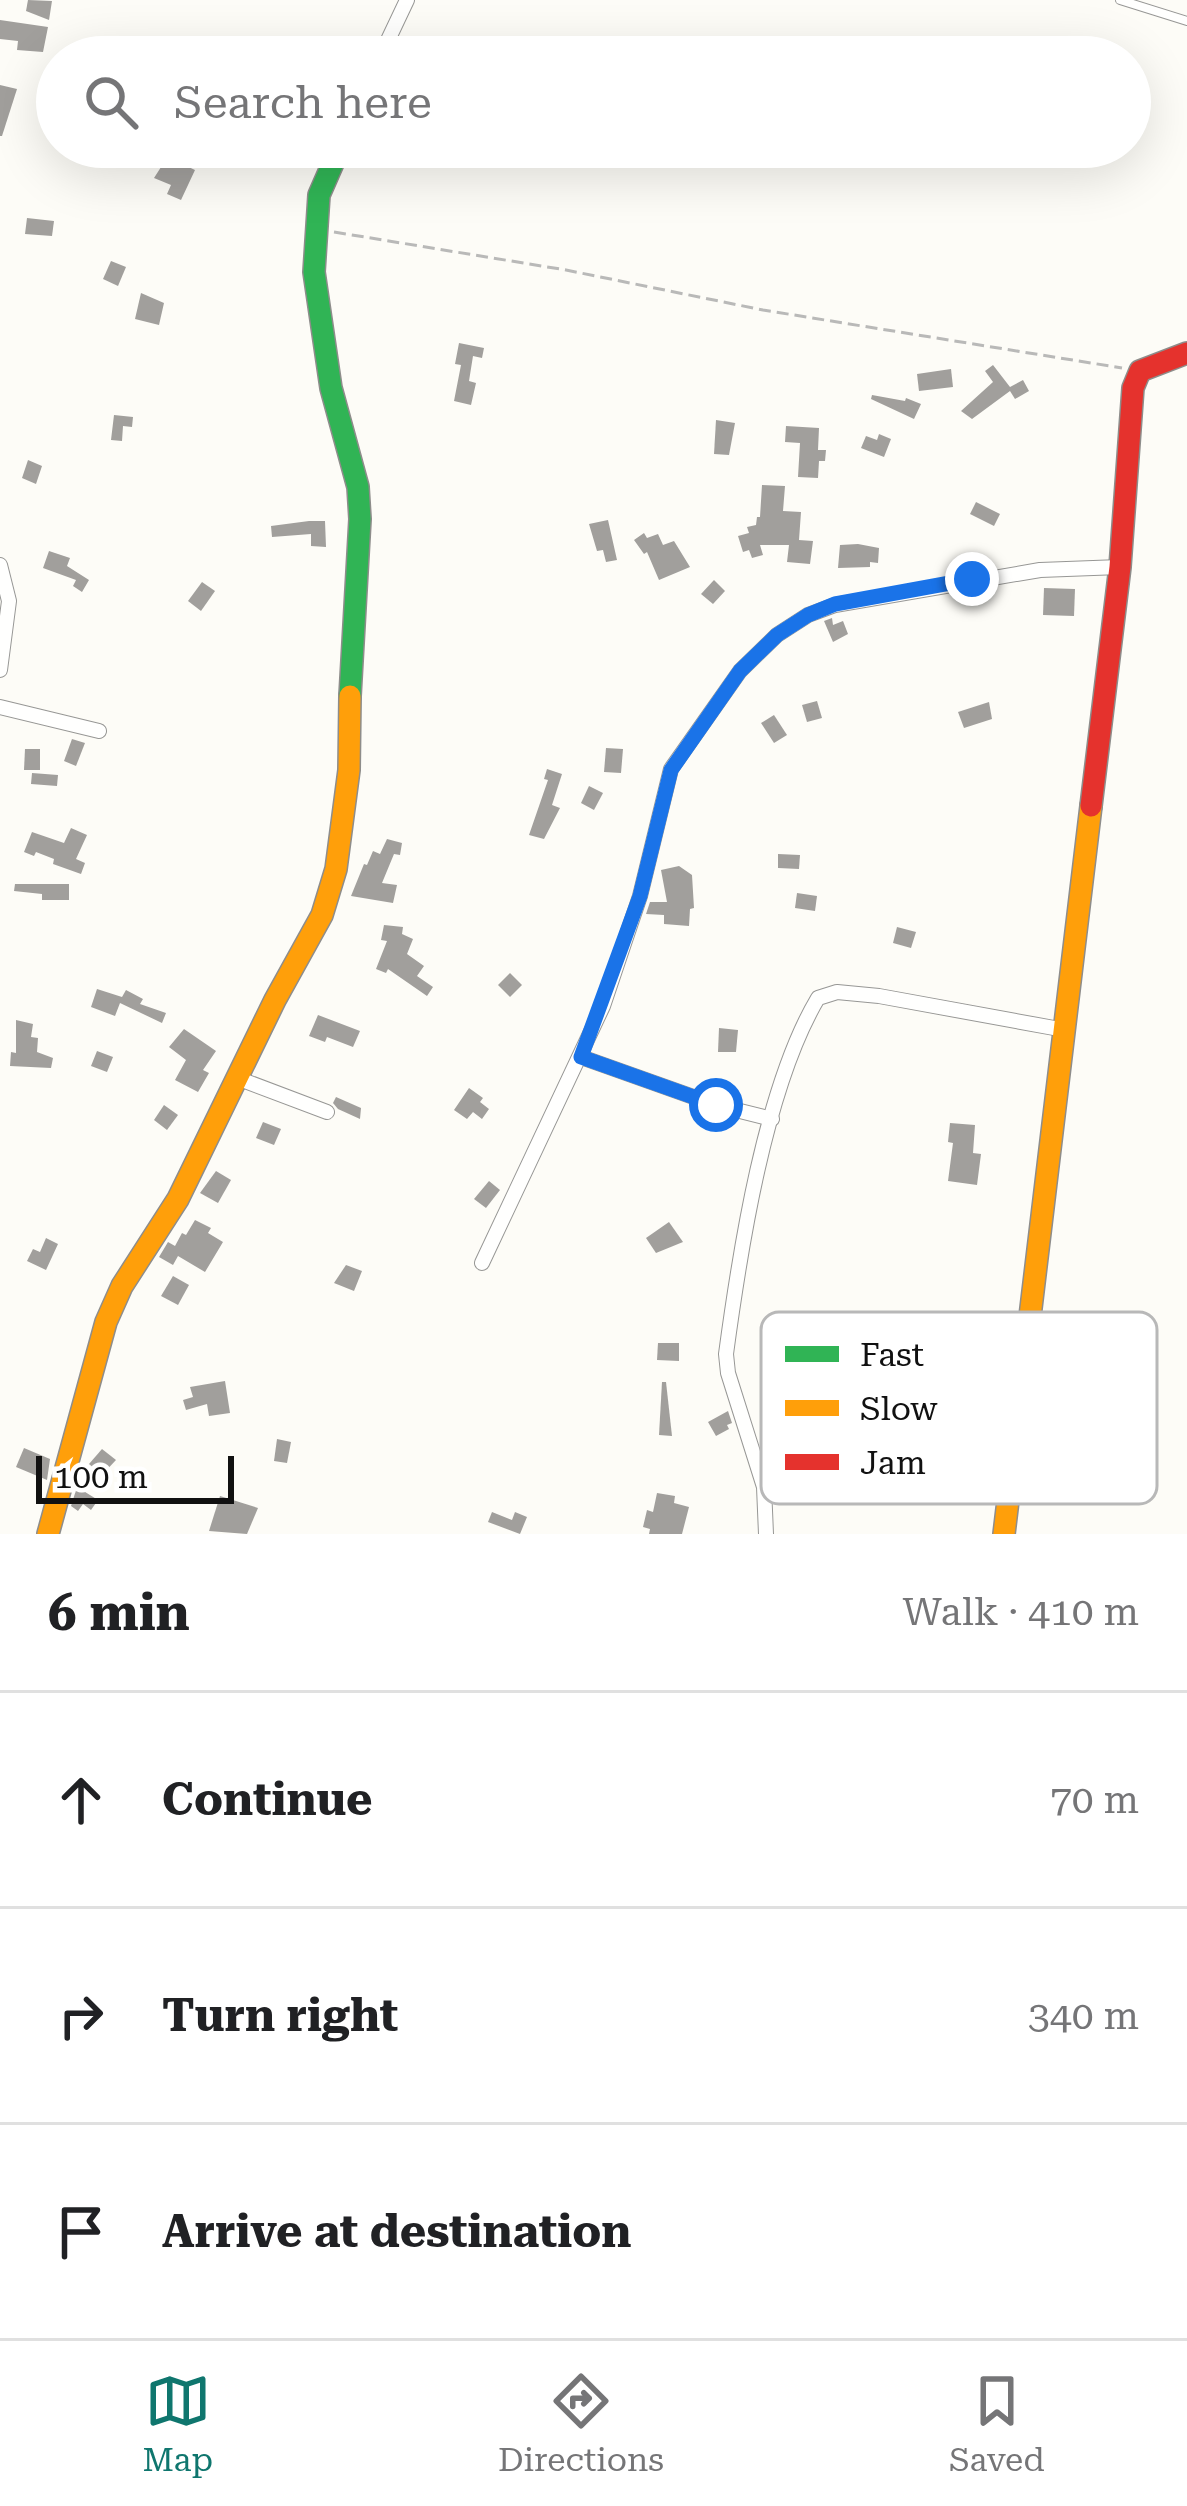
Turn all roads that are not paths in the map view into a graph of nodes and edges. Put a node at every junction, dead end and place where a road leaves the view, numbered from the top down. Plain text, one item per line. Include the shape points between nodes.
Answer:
1 (407, 0) edge
2 (1120, 0) edge
3 (1187, 21) edge
4 (390, 36) edge
5 (331, 168) edge
6 (1187, 353) edge
7 (0, 565) edge
8 (1120, 567) junction
9 (0, 670) edge
10 (0, 707) edge
11 (99, 731) dead end
12 (1065, 1030) junction
13 (581, 1057) junction
14 (237, 1078) junction
15 (327, 1112) dead end
16 (772, 1119) junction
17 (482, 1263) dead end
18 (1031, 1312) edge
19 (761, 1478) edge
20 (765, 1504) edge
21 (1008, 1504) edge
22 (48, 1534) edge
23 (766, 1534) edge
24 (1004, 1534) edge

1 - 4 street
2 - 3 lane
5 - 14 street via 314,229 320,326 360,519 345,821 322,915
6 - 8 street via 1139,371 1133,388
7 - 9 street via 9,601
8 - 12 street
8 - 13 street via 1040,570 835,604 777,635 740,671 671,770 640,896
10 - 11 street
12 - 16 street via 837,992 818,998 808,1014
12 - 18 street
13 - 16 street
13 - 17 street
14 - 15 street
14 - 22 street via 106,1322
16 - 19 street via 726,1354
20 - 23 street
21 - 24 street

